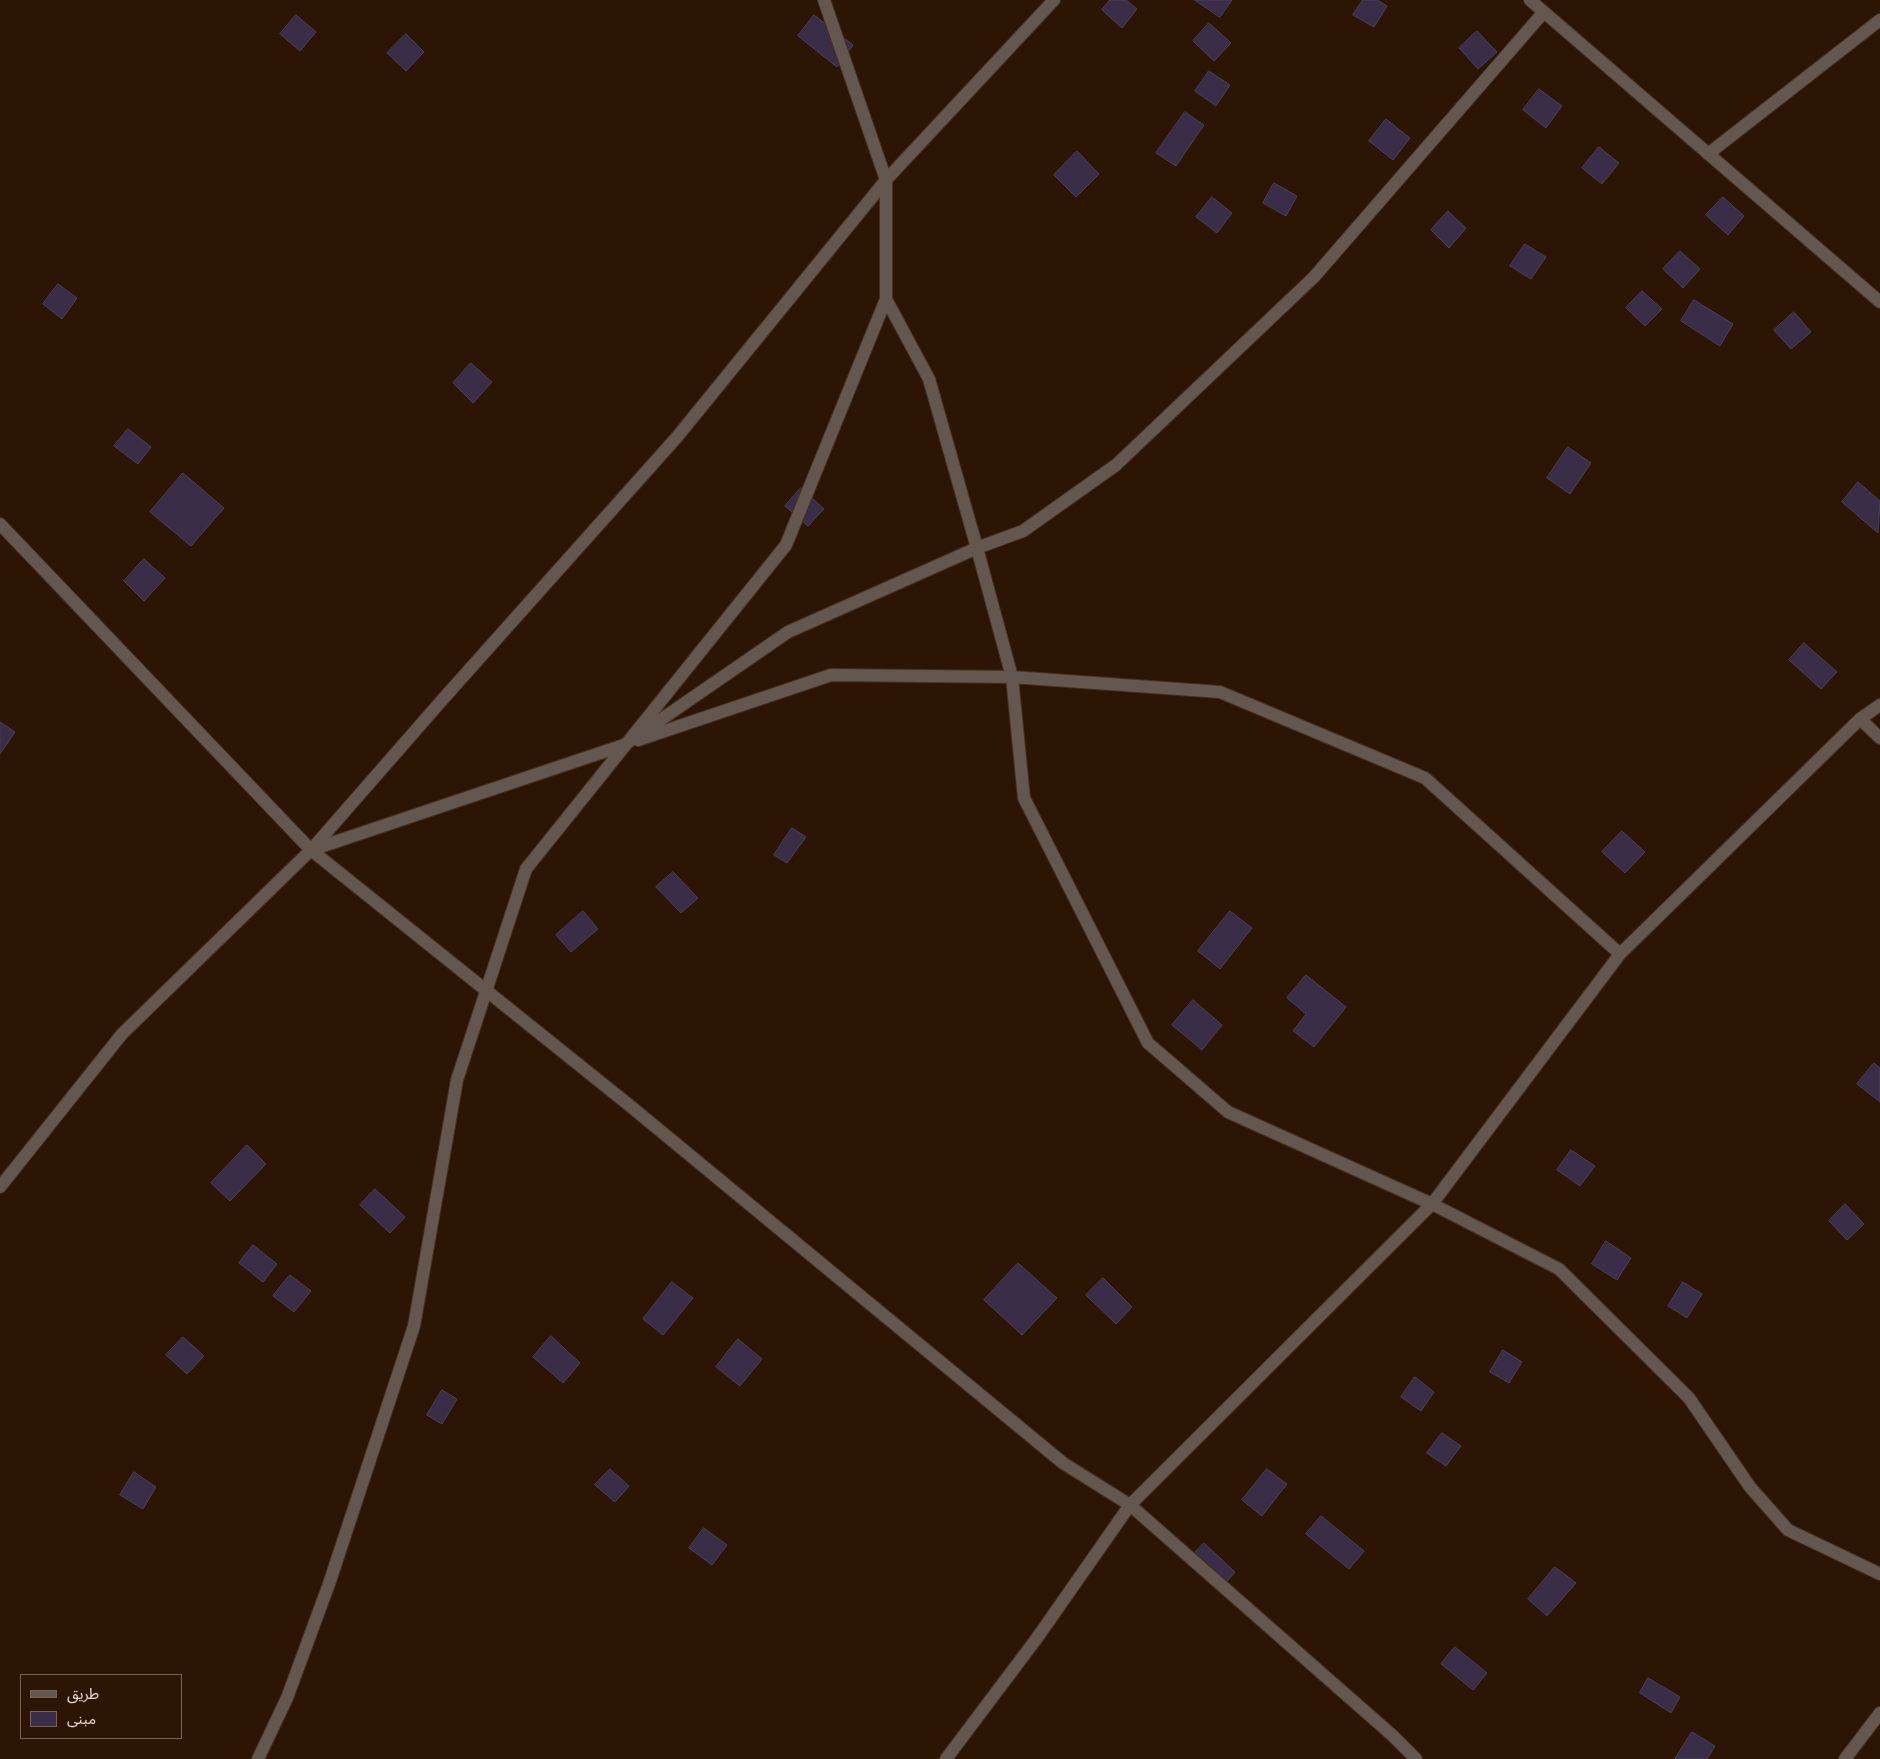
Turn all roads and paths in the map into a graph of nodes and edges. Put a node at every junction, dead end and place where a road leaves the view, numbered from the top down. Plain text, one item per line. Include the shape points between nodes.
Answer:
1 (824, 0) edge
2 (1054, 0) edge
3 (1530, 0) edge
4 (1543, 13) junction
5 (1880, 20) edge
6 (1708, 154) junction
7 (886, 180) junction
8 (886, 299) junction
9 (1880, 302) edge
10 (0, 524) edge
11 (977, 548) junction
12 (1012, 677) junction
13 (1880, 706) edge
14 (1860, 719) junction
15 (1880, 738) edge
16 (624, 745) junction
17 (311, 850) junction
18 (1620, 954) junction
19 (486, 991) junction
20 (0, 1187) edge
21 (1432, 1204) junction
22 (1130, 1505) junction
23 (1880, 1574) edge
24 (1880, 1713) edge
25 (258, 1759) edge
26 (946, 1759) edge
27 (1416, 1759) edge
28 (1845, 1759) edge

1 - 7 street
2 - 7 street
3 - 4 street
4 - 6 street
4 - 11 street via 1314,277 1116,464 1022,531
5 - 6 street
6 - 9 street
7 - 8 street
7 - 17 street via 677,437
8 - 11 street via 929,379
8 - 16 street via 786,545
10 - 17 street
11 - 12 street
11 - 16 street via 788,632
12 - 16 street via 831,675
12 - 18 street via 1220,692 1425,778
12 - 21 street via 1024,798 1148,1043 1228,1112
13 - 14 street
14 - 15 street
14 - 18 street
16 - 17 street
16 - 19 street via 526,869
17 - 19 street
17 - 20 street via 122,1034
18 - 21 street
19 - 22 street via 1063,1463
19 - 25 street via 457,1080 414,1326 329,1584 287,1698
21 - 22 street
21 - 23 street via 1559,1269 1689,1398 1750,1487 1788,1530
22 - 26 street
22 - 27 street
24 - 28 street

